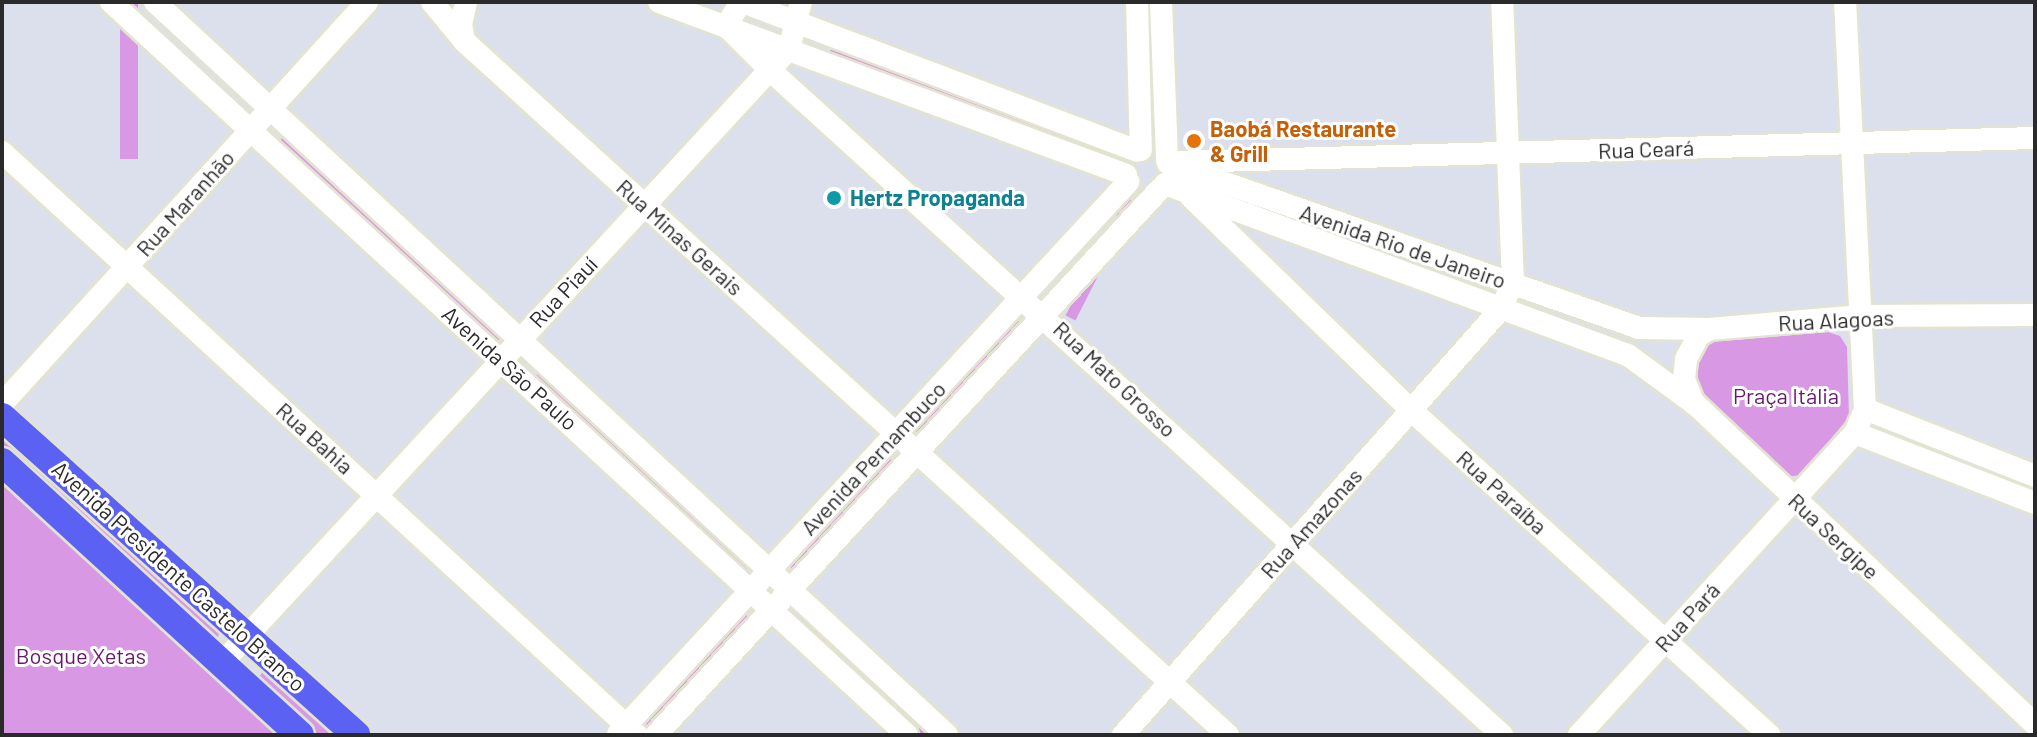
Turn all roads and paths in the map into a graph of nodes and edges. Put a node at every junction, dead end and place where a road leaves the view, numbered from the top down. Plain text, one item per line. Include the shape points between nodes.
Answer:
1 (111, 2) edge
2 (155, 2) edge
3 (367, 2) edge
4 (432, 2) edge
5 (466, 2) edge
6 (659, 2) edge
7 (742, 2) edge
8 (1137, 2) edge
9 (1161, 2) edge
10 (1502, 2) edge
11 (1845, 2) edge
12 (800, 12) edge
13 (726, 26) junction
14 (464, 41) junction
15 (789, 49) junction
16 (770, 70) junction
17 (270, 109) junction
18 (249, 133) junction
19 (2035, 138) edge
20 (1853, 143) junction
21 (1139, 150) junction
22 (2, 152) edge
23 (1507, 153) junction
24 (1258, 161) junction
25 (1169, 175) junction
26 (1127, 178) junction
27 (644, 205) junction
28 (1252, 205) junction
29 (1238, 243) junction
30 (127, 268) junction
31 (1513, 283) junction
32 (1024, 295) junction
33 (1500, 310) junction
34 (1043, 312) junction
35 (2035, 315) edge
36 (1861, 316) junction
37 (1638, 328) junction
38 (1709, 329) junction
39 (520, 338) junction
40 (1628, 355) junction
41 (501, 359) junction
42 (2, 404) edge
43 (1695, 404) junction
44 (1865, 409) junction
45 (1411, 410) junction
46 (2, 417) edge
47 (896, 433) junction
48 (1855, 433) junction
49 (917, 451) junction
50 (2, 462) edge
51 (2035, 476) edge
52 (378, 494) junction
53 (1794, 499) junction
54 (2035, 503) edge
55 (1293, 543) junction
56 (772, 568) junction
57 (793, 588) junction
58 (751, 590) junction
59 (773, 610) junction
60 (248, 636) junction
61 (1666, 640) junction
62 (222, 663) junction
63 (1170, 682) junction
64 (2035, 724) edge
65 (627, 732) edge
66 (300, 735) edge
67 (356, 735) edge
68 (656, 735) edge
69 (907, 735) edge
70 (947, 735) edge
71 (1123, 735) edge
72 (1228, 735) edge
73 (1502, 735) edge
74 (1579, 735) edge
75 (1770, 735) edge

1 - 18 street, Avenida São Paulo
2 - 17 street, Avenida São Paulo
3 - 17 street, Rua Maranhão
4 - 14 street, Rua Minas Gerais
5 - 14 street
6 - 13 street
7 - 12 street
7 - 13 street
8 - 21 street
9 - 25 street
10 - 23 street
11 - 20 street
12 - 15 street, Rua Piauí
12 - 21 street
13 - 15 street
13 - 16 street, Rua Mato Grosso
14 - 27 street, Rua Minas Gerais
15 - 16 street, Rua Piauí
15 - 26 street
16 - 27 street, Rua Piauí
16 - 32 street, Rua Mato Grosso
17 - 18 street, Rua Maranhão
17 - 39 street, Avenida São Paulo
18 - 30 street, Rua Maranhão
18 - 41 street, Avenida São Paulo
19 - 20 street, Rua Ceará
20 - 23 street, Rua Ceará
20 - 36 street
21 - 25 street via 1159,152
21 - 26 street via 1128,161
22 - 30 street, Rua Bahia
23 - 24 street, Rua Ceará
23 - 31 street
24 - 25 street, Rua Ceará
24 - 28 street
25 - 26 street via 1140,191
25 - 28 street, Avenida Rio de Janeiro
25 - 28 street, Avenida Rio de Janeiro
25 - 29 street, Rua Paraíba
25 - 34 street, Avenida Pernambuco
26 - 32 street, Avenida Pernambuco
27 - 39 street, Rua Piauí
27 - 47 street, Rua Minas Gerais
28 - 29 street
28 - 31 street, Avenida Rio de Janeiro
28 - 33 street, Avenida Rio de Janeiro
29 - 45 street, Rua Paraíba
30 - 42 street, Rua Maranhão
30 - 52 street, Rua Bahia
31 - 33 street, Rua Amazonas
31 - 37 street, Avenida Rio de Janeiro
32 - 34 street, Rua Mato Grosso
32 - 47 street, Avenida Pernambuco
33 - 40 street, Avenida Rio de Janeiro
33 - 45 street, Rua Amazonas
34 - 49 street, Avenida Pernambuco
34 - 55 street, Rua Mato Grosso
35 - 36 street, Rua Alagoas
36 - 38 street, Rua Alagoas
36 - 44 street
37 - 38 street, Rua Alagoas
37 - 40 street
38 - 43 street via 1698,336 1686,359 1684,379
39 - 41 street, Rua Piauí
39 - 56 street, Avenida São Paulo
40 - 43 street, Rua Sergipe
41 - 52 street, Rua Piauí
41 - 58 street, Avenida São Paulo
43 - 53 street, Rua Sergipe
44 - 48 street
44 - 51 street
45 - 55 street, Rua Amazonas
45 - 61 street, Rua Paraíba
46 - 60 main road, Avenida Presidente Castelo Branco
47 - 49 street, Rua Minas Gerais
47 - 56 street, Avenida Pernambuco
48 - 53 street, Rua Pará
48 - 54 street
49 - 57 street, Avenida Pernambuco
49 - 63 street
50 - 62 main road, Avenida Presidente Castelo Branco
52 - 60 street, Rua Piauí
52 - 65 street, Rua Bahia
53 - 61 street, Rua Pará
53 - 64 street, Rua Sergipe
55 - 63 street, Rua Amazonas
55 - 73 street, Rua Mato Grosso
56 - 57 street, Avenida São Paulo
56 - 58 street, Avenida Pernambuco
57 - 59 street, Avenida Pernambuco
57 - 70 street, Avenida São Paulo
58 - 59 street, Avenida São Paulo
58 - 65 street, Avenida Pernambuco
59 - 68 street, Avenida Pernambuco
59 - 69 street, Avenida São Paulo
60 - 62 street, Rua Piauí
60 - 67 main road, Avenida Presidente Castelo Branco
61 - 74 street, Rua Pará
61 - 75 street, Rua Paraíba
62 - 66 main road, Avenida Presidente Castelo Branco
63 - 71 street, Rua Amazonas
63 - 72 street

